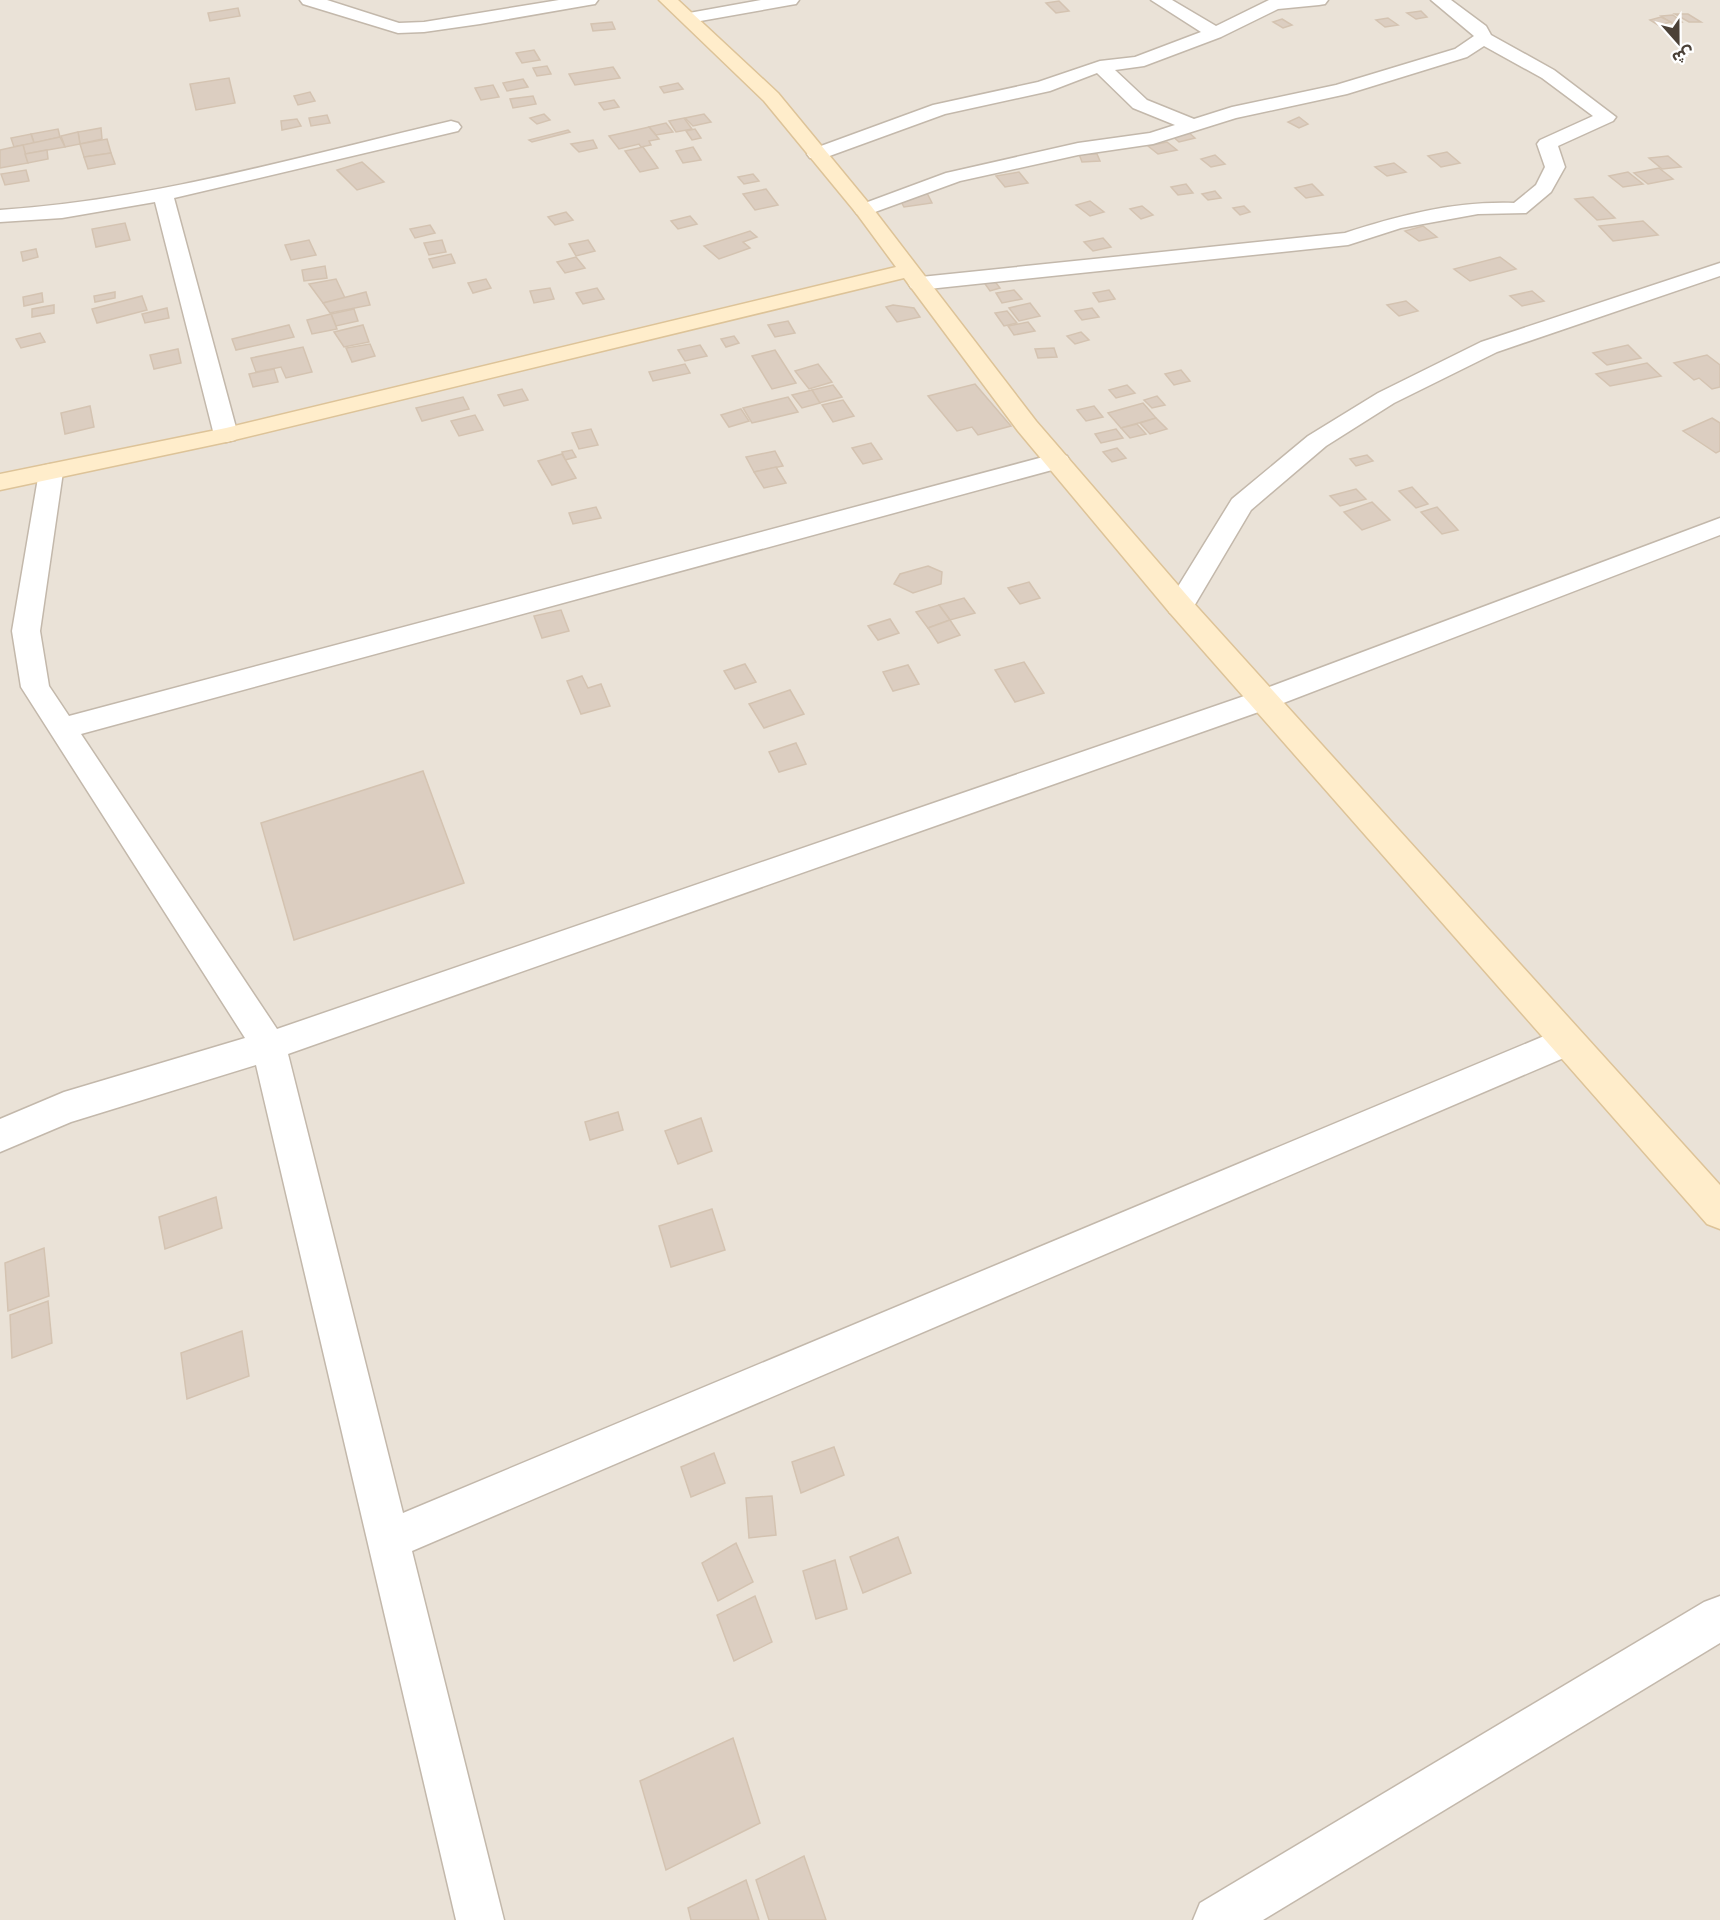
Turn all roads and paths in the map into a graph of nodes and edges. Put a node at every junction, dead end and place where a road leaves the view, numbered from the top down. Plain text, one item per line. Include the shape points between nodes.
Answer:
1 (309, 0) edge
2 (590, 0) edge
3 (668, 0) edge
4 (790, 0) edge
5 (1160, 0) edge
6 (1319, 0) edge
7 (1440, 0) edge
8 (689, 18) junction
9 (1215, 33) junction
10 (1485, 38) junction
11 (1100, 66) junction
12 (1195, 126) junction
13 (451, 127) dead end
14 (818, 154) junction
15 (163, 194) junction
16 (864, 210) junction
17 (0, 216) edge
18 (1720, 269) edge
19 (914, 277) junction
20 (226, 435) junction
21 (1058, 461) junction
22 (51, 472) junction
23 (0, 482) edge
24 (1720, 526) edge
25 (1180, 606) junction
26 (1263, 699) junction
27 (63, 728) junction
28 (1568, 1041) junction
29 (269, 1046) junction
30 (0, 1136) edge
31 (1720, 1212) edge
32 (388, 1540) junction
33 (1720, 1618) edge
34 (480, 1920) edge
35 (1217, 1920) edge

1 - 2 street via 398,28
3 - 8 main road
4 - 8 street
5 - 9 street
6 - 9 street via 1274,4
7 - 10 street
8 - 14 main road via 771,97
9 - 11 street via 1138,62
10 - 12 street via 1461,53 1340,90 1233,113
10 - 19 street via 1548,74 1606,117 1547,144 1555,167 1544,188 1519,209 1478,208 1397,223 1348,239
11 - 12 street via 1140,104
11 - 14 street via 1043,87 940,109
12 - 16 street via 1153,138 1078,149 953,177
13 - 15 street
14 - 16 main road
15 - 17 street via 62,212
15 - 20 street
16 - 19 main road
18 - 25 street via 1489,347 1386,398 1317,441 1241,505
19 - 20 main road
19 - 21 main road
20 - 22 main road
21 - 25 main road
21 - 27 street
22 - 23 main road
22 - 27 street via 26,631 35,687
24 - 26 street
25 - 26 main road
26 - 28 main road
26 - 29 street
27 - 29 street
28 - 31 main road
28 - 32 street
29 - 30 street via 64,1108
29 - 32 street
32 - 34 street
33 - 35 street

